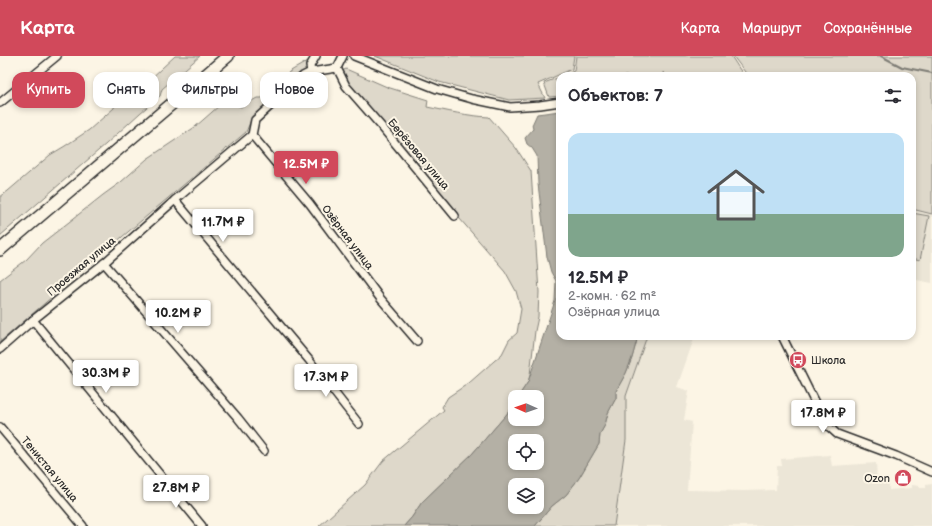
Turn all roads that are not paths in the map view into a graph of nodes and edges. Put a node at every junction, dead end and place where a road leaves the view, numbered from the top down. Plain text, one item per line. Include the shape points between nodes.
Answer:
1 (57, 56) edge
2 (228, 56) edge
3 (316, 56) edge
4 (342, 56) edge
5 (354, 56) edge
6 (337, 68) junction
7 (311, 72) joint
8 (0, 103) edge
9 (556, 103) edge
10 (268, 108) edge
11 (252, 135) junction
12 (175, 200) junction
13 (455, 216) dead end
14 (0, 250) edge
15 (104, 263) junction
16 (33, 320) junction
17 (784, 340) edge
18 (417, 342) dead end
19 (0, 349) edge
20 (359, 424) dead end
21 (0, 427) edge
22 (264, 451) dead end
23 (932, 472) edge
24 (82, 526) edge
25 (202, 526) edge

1 - 8 street
2 - 14 main road
3 - 7 street via 310,66
4 - 6 street
5 - 9 street via 472,99 510,107
6 - 7 street
6 - 13 street, Берёзовая улица via 346,86
10 - 11 street via 255,120
11 - 12 street, Проезжая улица
11 - 18 street, Озёрная улица via 310,204 380,298
12 - 15 street, Проезжая улица
12 - 20 street
15 - 16 street, Проезжая улица
15 - 22 street
16 - 19 street, Проезжая улица
16 - 25 street
17 - 23 street via 814,402 827,425 837,434
21 - 24 street, Тенистая улица

